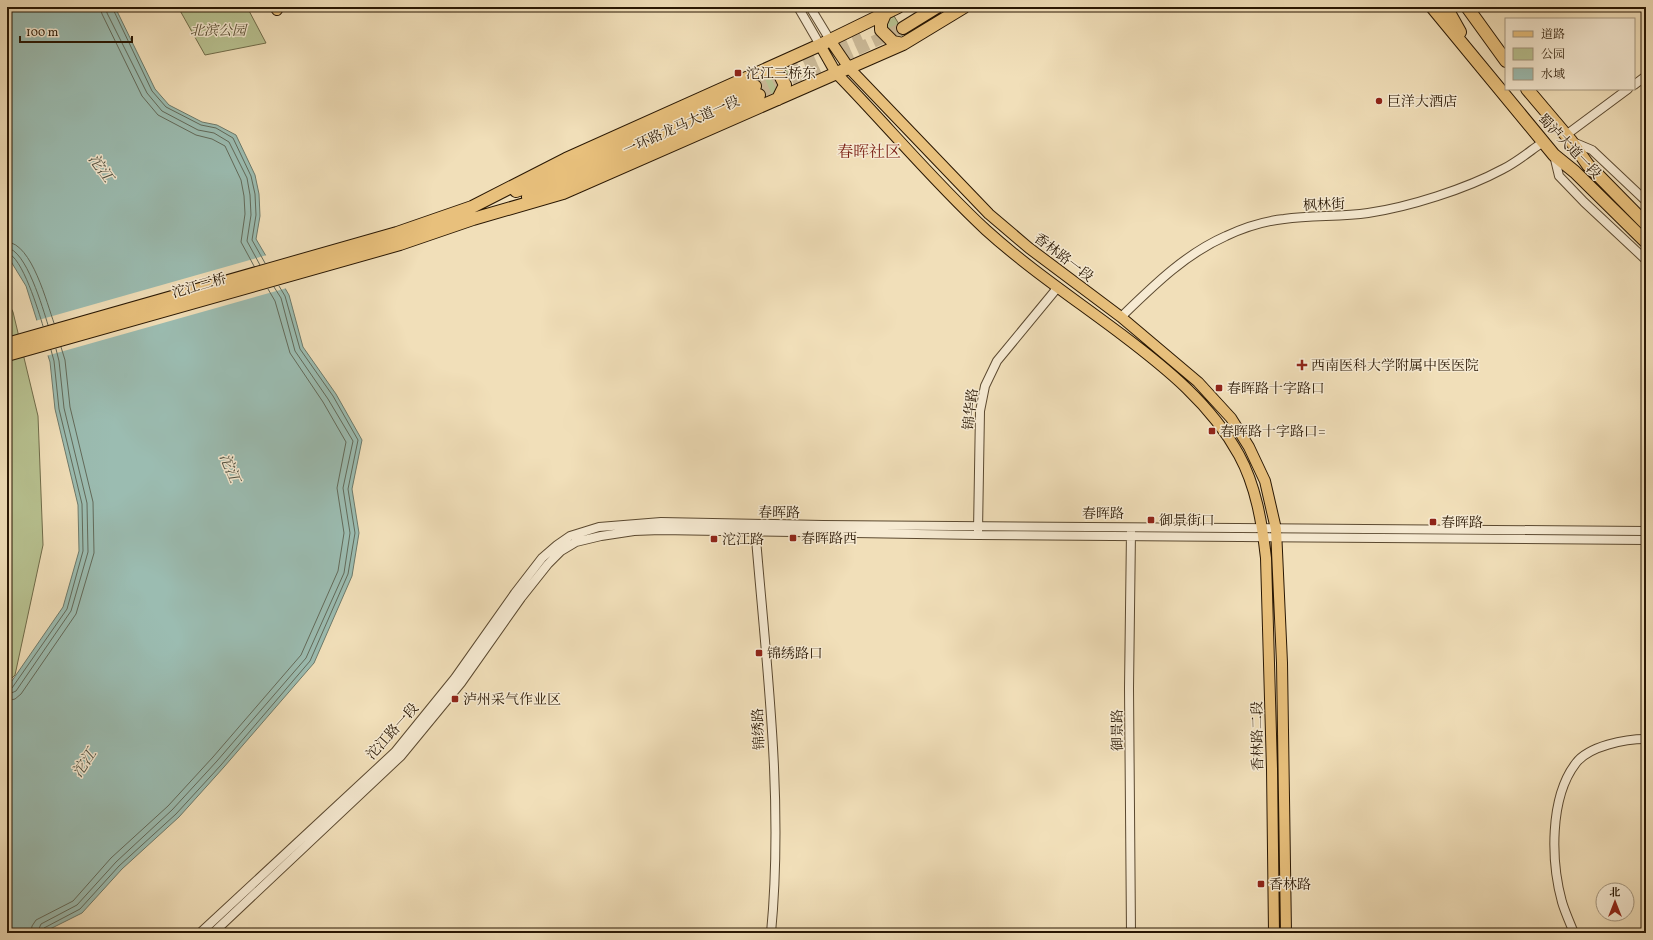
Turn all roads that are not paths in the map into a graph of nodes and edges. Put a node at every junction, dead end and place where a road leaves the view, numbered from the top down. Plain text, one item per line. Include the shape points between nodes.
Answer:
1 (798, 7) edge
2 (810, 7) edge
3 (898, 7) edge
4 (923, 7) edge
5 (937, 7) edge
6 (964, 7) edge
7 (1432, 7) edge
8 (1446, 7) edge
9 (1460, 7) edge
10 (1467, 7) edge
11 (885, 14) junction
12 (1480, 27) junction
13 (825, 42) junction
14 (903, 44) junction
15 (1505, 60) edge
16 (1479, 64) junction
17 (849, 68) junction
18 (763, 71) junction
19 (836, 73) junction
20 (1646, 76) edge
21 (1635, 84) edge
22 (1528, 90) edge
23 (1627, 90) edge
24 (778, 99) junction
25 (1568, 138) junction
26 (1543, 142) junction
27 (1554, 155) junction
28 (1646, 202) edge
29 (472, 206) junction
30 (473, 219) junction
31 (1646, 224) edge
32 (398, 238) junction
33 (1646, 242) edge
34 (1646, 260) edge
35 (1060, 288) junction
36 (1121, 316) junction
37 (7, 344) edge
38 (7, 355) edge
39 (1132, 526) junction
40 (755, 528) junction
41 (980, 531) junction
42 (1646, 532) edge
43 (1263, 533) junction
44 (1276, 533) junction
45 (586, 535) junction
46 (1131, 535) junction
47 (1646, 540) edge
48 (1646, 739) edge
49 (200, 933) edge
50 (213, 933) edge
51 (771, 933) edge
52 (1131, 933) edge
53 (1274, 933) edge
54 (1286, 933) edge
55 (1574, 933) edge

1 - 13 street, 香林路一段
2 - 13 street, 香林路一段
3 - 11 highway, 一环路龙马大道一段
4 - 5 highway via 900,25
6 - 14 highway, 一环路龙马大道一段
7 - 16 highway
8 - 16 highway
9 - 12 highway
10 - 12 highway
11 - 13 highway, 一环路龙马大道一段
11 - 14 highway via 881,30 893,42
12 - 15 highway
13 - 17 main road, 香林路一段
13 - 18 highway, 一环路龙马大道一段
13 - 19 main road, 香林路一段
14 - 17 highway, 一环路龙马大道一段
16 - 26 highway, 蜀泸大道一段
17 - 19 highway, 一环路龙马大道一段
17 - 36 main road, 香林路一段 via 989,214 1029,248
18 - 24 highway via 779,73 782,78 785,85
18 - 29 highway, 一环路龙马大道一段 via 566,158
19 - 24 highway, 一环路龙马大道一段
19 - 35 main road, 香林路一段 via 986,229 1014,254
20 - 21 street
22 - 25 highway, 蜀泸大道一段
23 - 25 street
24 - 30 highway, 一环路龙马大道一段 via 563,193
25 - 28 street via 1592,150
25 - 31 highway, 蜀泸大道一段 via 1588,165
26 - 27 highway, 蜀泸大道一段
26 - 36 street, 枫林街 via 1503,169 1402,207 1340,217 1284,219 1226,236 1160,278
27 - 33 highway, 蜀泸大道一段 via 1575,172
27 - 34 street via 1559,176
29 - 30 highway via 535,184 757,91
29 - 32 highway, 一环路龙马大道一段
30 - 32 highway, 一环路龙马大道一段
32 - 37 highway, 沱江三桥
32 - 38 highway, 沱江三桥
35 - 41 street, 锦华路 via 997,361 984,386 980,411
35 - 43 main road, 香林路一段 via 1151,357 1203,404 1240,456 1253,489
36 - 44 main road, 香林路一段 via 1198,382 1231,418 1249,447 1264,481
39 - 41 street, 春晖路
39 - 43 street, 春晖路
39 - 46 street, 御景路
40 - 41 street, 春晖路
40 - 45 street, 春晖路 via 636,523 599,527
40 - 51 street, 锦绣路 via 769,684 775,793 776,850
41 - 46 street, 春晖路
42 - 44 street, 春晖路
43 - 44 street, 春晖路
43 - 46 street, 春晖路
43 - 53 main road, 香林路二段 via 1269,664
44 - 47 street, 春晖路
44 - 54 main road, 香林路二段 via 1284,754
45 - 49 street, 沱江路一段 via 570,536 542,558 455,678 395,752
45 - 50 street, 沱江路一段 via 561,551 548,564 461,683 401,756
46 - 52 street, 御景路
48 - 55 street via 1608,744 1592,750 1576,763 1560,794 1553,855 1562,902

